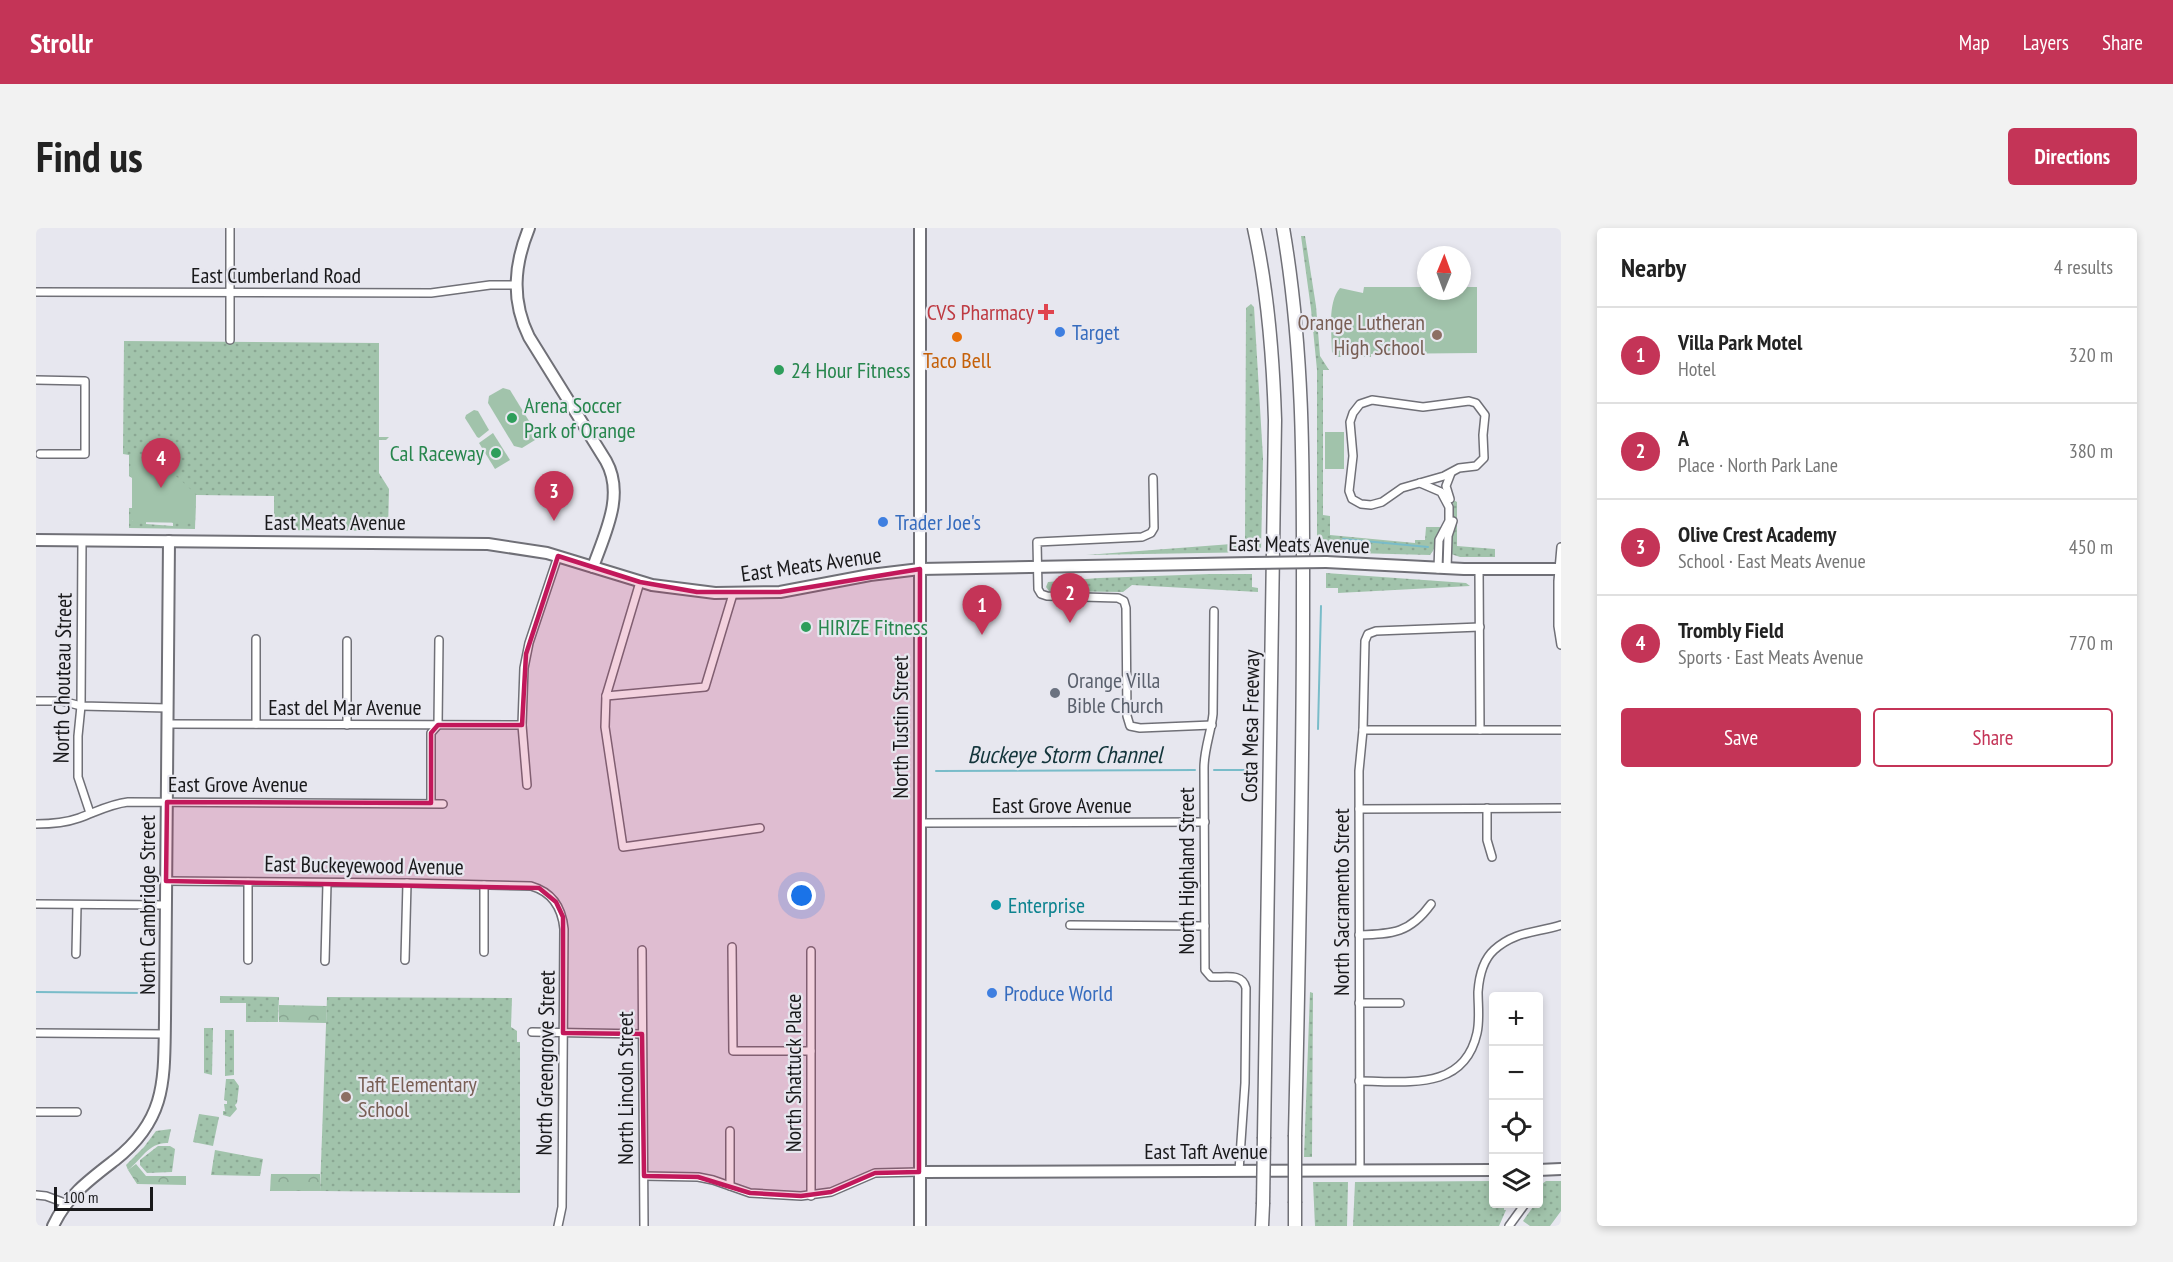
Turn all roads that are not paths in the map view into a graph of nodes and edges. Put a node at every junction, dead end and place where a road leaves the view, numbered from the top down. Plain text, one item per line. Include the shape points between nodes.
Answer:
1 (230, 228) edge
2 (529, 228) edge
3 (920, 228) edge
4 (1254, 228) edge
5 (1283, 228) edge
6 (516, 285) junction
7 (36, 292) edge
8 (230, 292) junction
9 (230, 340) dead end
10 (36, 381) edge
11 (40, 454) dead end
12 (1451, 472) junction
13 (1153, 478) dead end
14 (1420, 483) junction
15 (36, 540) edge
16 (82, 541) junction
17 (169, 541) junction
18 (1561, 547) edge
19 (558, 556) junction
20 (593, 567) junction
21 (1037, 568) junction
22 (920, 569) junction
23 (1442, 569) junction
24 (1479, 569) junction
25 (1560, 569) edge
26 (640, 582) junction
27 (733, 594) junction
28 (1214, 611) dead end
29 (1480, 627) junction
30 (256, 639) dead end
31 (347, 640) dead end
32 (439, 640) dead end
33 (1561, 645) edge
34 (606, 696) junction
35 (36, 701) edge
36 (81, 706) junction
37 (168, 708) junction
38 (168, 724) junction
39 (256, 724) junction
40 (347, 724) junction
41 (438, 725) junction
42 (522, 725) junction
43 (1212, 725) junction
44 (1363, 730) junction
45 (1480, 730) junction
46 (1561, 730) edge
47 (526, 785) dead end
48 (167, 802) junction
49 (431, 803) junction
50 (444, 804) dead end
51 (1487, 808) junction
52 (1561, 808) edge
53 (1359, 809) junction
54 (90, 813) junction
55 (1205, 822) junction
56 (919, 823) junction
57 (36, 824) edge
58 (760, 828) dead end
59 (1492, 857) dead end
60 (166, 881) junction
61 (248, 882) junction
62 (327, 883) junction
63 (407, 883) junction
64 (484, 885) junction
65 (556, 902) joint
66 (36, 904) edge
67 (77, 904) junction
68 (1431, 904) dead end
69 (166, 905) junction
70 (1070, 925) dead end
71 (1561, 925) edge
72 (1205, 926) junction
73 (1359, 935) junction
74 (732, 947) dead end
75 (642, 950) dead end
76 (811, 951) dead end
77 (484, 952) dead end
78 (76, 954) dead end
79 (248, 960) dead end
80 (405, 960) dead end
81 (326, 961) dead end
82 (1359, 1003) junction
83 (1400, 1003) dead end
84 (532, 1032) dead end
85 (36, 1033) edge
86 (563, 1033) junction
87 (165, 1034) junction
88 (642, 1034) junction
89 (811, 1051) junction
90 (1359, 1081) junction
91 (36, 1112) edge
92 (77, 1112) dead end
93 (730, 1131) dead end
94 (1561, 1169) edge
95 (1360, 1170) junction
96 (1489, 1170) edge
97 (1543, 1170) edge
98 (1239, 1171) junction
99 (919, 1172) junction
100 (644, 1176) junction
101 (730, 1186) junction
102 (36, 1195) edge
103 (811, 1196) junction
104 (65, 1203) junction
105 (1522, 1208) edge
106 (53, 1226) edge
107 (558, 1226) edge
108 (644, 1226) edge
109 (920, 1226) edge
110 (1262, 1226) edge
111 (1295, 1226) edge
112 (1509, 1226) edge

1 - 8 street
2 - 6 street via 519,256
3 - 22 street, North Tustin Street
4 - 110 highway, Costa Mesa Freeway, bridge via 1267,307 1275,420
5 - 111 highway, bridge via 1303,423 1303,751
6 - 8 street, East Cumberland Road via 431,293
6 - 20 street via 519,310 530,337 606,461 613,479 612,510
7 - 8 street, East Cumberland Road
8 - 9 street
10 - 11 street via 85,381 85,454
12 - 14 street
12 - 14 street via 1476,466 1484,458 1485,415 1476,403 1429,407 1372,400 1360,404 1350,422 1353,456 1348,487 1352,499 1375,504
12 - 23 street via 1446,490 1453,515
13 - 21 street via 1154,528 1148,536 1037,542
14 - 23 street via 1441,492 1449,507 1449,521 1439,540
15 - 16 street, East Meats Avenue
16 - 17 street, East Meats Avenue
16 - 36 street, North Chouteau Street
17 - 19 street, East Meats Avenue via 474,543 514,546
17 - 37 street, North Cambridge Street
18 - 25 street
19 - 20 street, East Meats Avenue
19 - 42 street via 526,654
20 - 26 street, East Meats Avenue
21 - 22 street, East Meats Avenue
21 - 23 street, East Meats Avenue, bridge via 1326,562
21 - 43 street via 1038,589 1043,595 1124,601 1130,726
22 - 27 street, East Meats Avenue via 780,592
22 - 56 street, North Tustin Street
23 - 24 street, East Meats Avenue
24 - 25 street, East Meats Avenue
24 - 29 street
25 - 33 street
26 - 27 street, East Meats Avenue via 685,591
26 - 34 street
27 - 34 street via 705,687
28 - 43 street, North Highland Street
29 - 44 street, North Sacramento Street via 1381,630 1368,634 1364,648
29 - 45 street
30 - 39 street
31 - 40 street
32 - 41 street
34 - 58 street via 605,727 623,847
35 - 36 street
36 - 37 street
36 - 54 street, North Chouteau Street via 78,777
37 - 38 street, North Cambridge Street
38 - 39 street, East del Mar Avenue
38 - 48 street, North Cambridge Street
39 - 40 street, East del Mar Avenue
40 - 41 street, East del Mar Avenue
41 - 42 street, East del Mar Avenue
41 - 49 street via 431,734
42 - 47 street
43 - 55 street, North Highland Street via 1204,754
44 - 45 street
44 - 53 street, North Sacramento Street
45 - 46 street
48 - 49 street, East Grove Avenue
48 - 54 street, East Grove Avenue via 117,803
48 - 60 street, North Cambridge Street
49 - 50 street, East Grove Avenue
51 - 52 street
51 - 53 street
51 - 59 street via 1487,840
53 - 73 street, North Sacramento Street
54 - 57 street, East Grove Avenue via 64,823
55 - 56 street, East Grove Avenue
55 - 72 street, North Highland Street
56 - 99 street, North Tustin Street
60 - 61 street, East Buckeyewood Avenue
60 - 69 street, North Cambridge Street
61 - 62 street, East Buckeyewood Avenue
61 - 79 street
62 - 63 street, East Buckeyewood Avenue
62 - 81 street
63 - 64 street, East Buckeyewood Avenue
63 - 80 street
64 - 65 street, East Buckeyewood Avenue via 531,886
64 - 77 street
65 - 86 street, North Greengrove Street via 564,929
66 - 67 street
67 - 69 street
67 - 78 street
68 - 73 street via 1415,923 1399,931
69 - 87 street, North Cambridge Street
70 - 72 street
71 - 90 street via 1525,932 1492,952 1480,978 1478,1031 1473,1048 1453,1071 1440,1078 1419,1081
72 - 98 street, North Highland Street via 1206,973 1240,979 1246,988
73 - 82 street, North Sacramento Street
74 - 89 street via 733,1051
75 - 88 street, North Lincoln Street
76 - 89 street, North Shattuck Place
82 - 83 street
82 - 90 street, North Sacramento Street
84 - 86 street
85 - 87 street
86 - 88 street
86 - 107 street, North Greengrove Street via 562,1207
87 - 104 street, North Cambridge Street via 163,1085 148,1123 128,1149
88 - 100 street, North Lincoln Street
89 - 103 street, North Shattuck Place
90 - 95 street, North Sacramento Street
91 - 92 street
93 - 101 street
94 - 97 street
95 - 96 street, East Taft Avenue
95 - 98 street, East Taft Avenue
98 - 99 street, East Taft Avenue
99 - 103 street via 875,1173 837,1190
99 - 109 street, North Tustin Street
100 - 101 street via 698,1177
100 - 108 street, North Lincoln Street
101 - 103 street via 758,1195
102 - 104 street
104 - 106 street, North Cambridge Street
105 - 112 street

